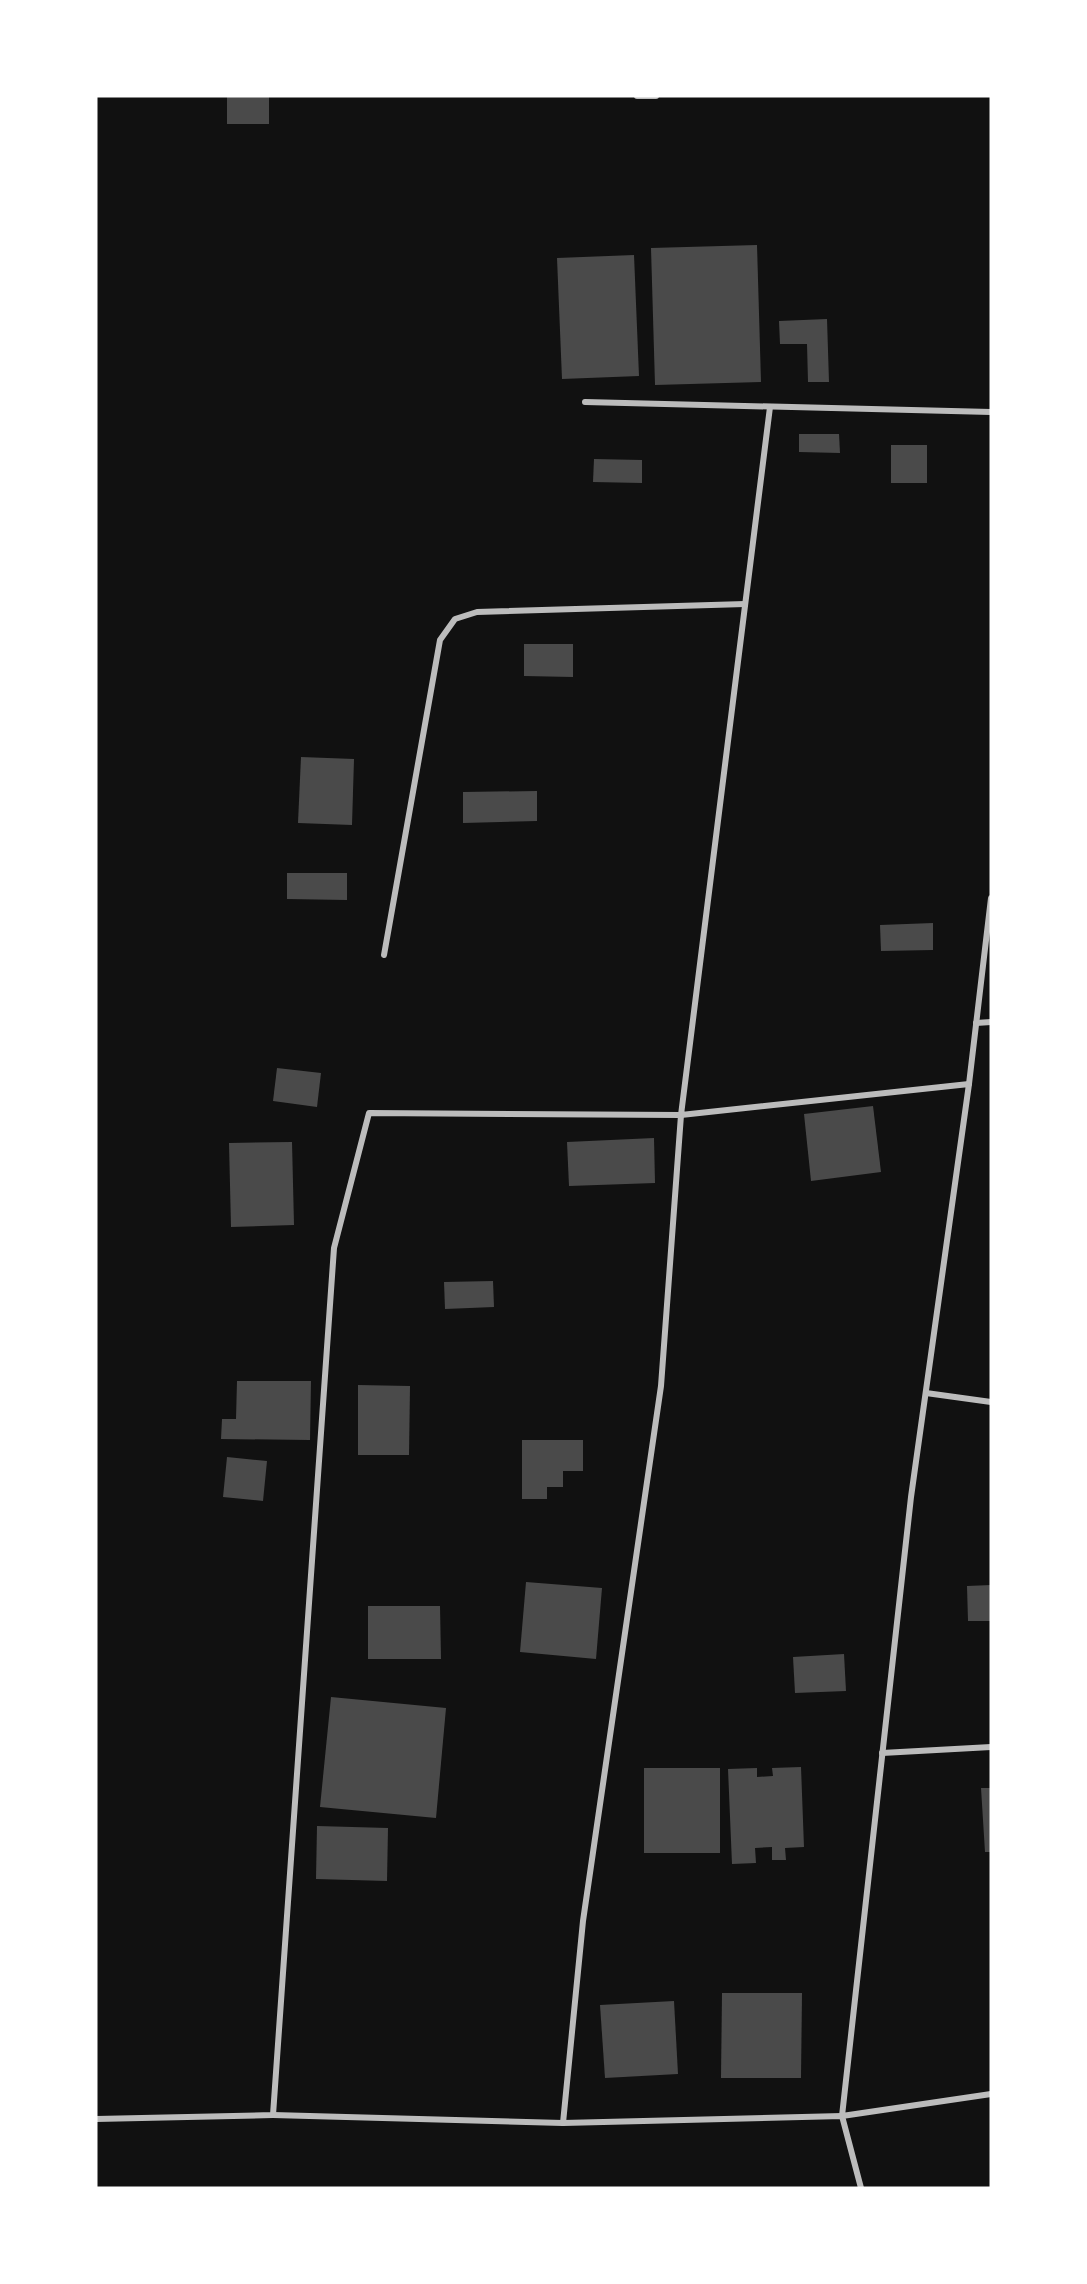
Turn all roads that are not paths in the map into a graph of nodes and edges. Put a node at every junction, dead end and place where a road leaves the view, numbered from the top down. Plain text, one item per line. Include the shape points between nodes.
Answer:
1 (638, 96) edge
2 (656, 96) edge
3 (585, 402) dead end
4 (770, 407) junction
5 (991, 412) edge
6 (746, 604) junction
7 (991, 898) edge
8 (384, 956) dead end
9 (991, 1022) edge
10 (976, 1023) junction
11 (969, 1083) junction
12 (681, 1115) junction
13 (926, 1393) junction
14 (991, 1402) edge
15 (991, 1747) edge
16 (882, 1753) junction
17 (991, 2094) edge
18 (273, 2115) junction
19 (842, 2116) junction
20 (96, 2119) edge
21 (563, 2123) junction
22 (861, 2188) edge

1 - 2 street
3 - 4 street
4 - 5 street
4 - 6 street
6 - 8 street via 477,612 455,619 440,640
6 - 12 street
7 - 10 street
9 - 10 street
10 - 11 street
11 - 12 street
11 - 13 street
12 - 18 street via 369,1113 334,1248
12 - 21 street via 661,1386 583,1921
13 - 14 street
13 - 16 street
15 - 16 street
16 - 19 street
17 - 19 street
18 - 20 street
18 - 21 street
19 - 21 street
19 - 22 street

